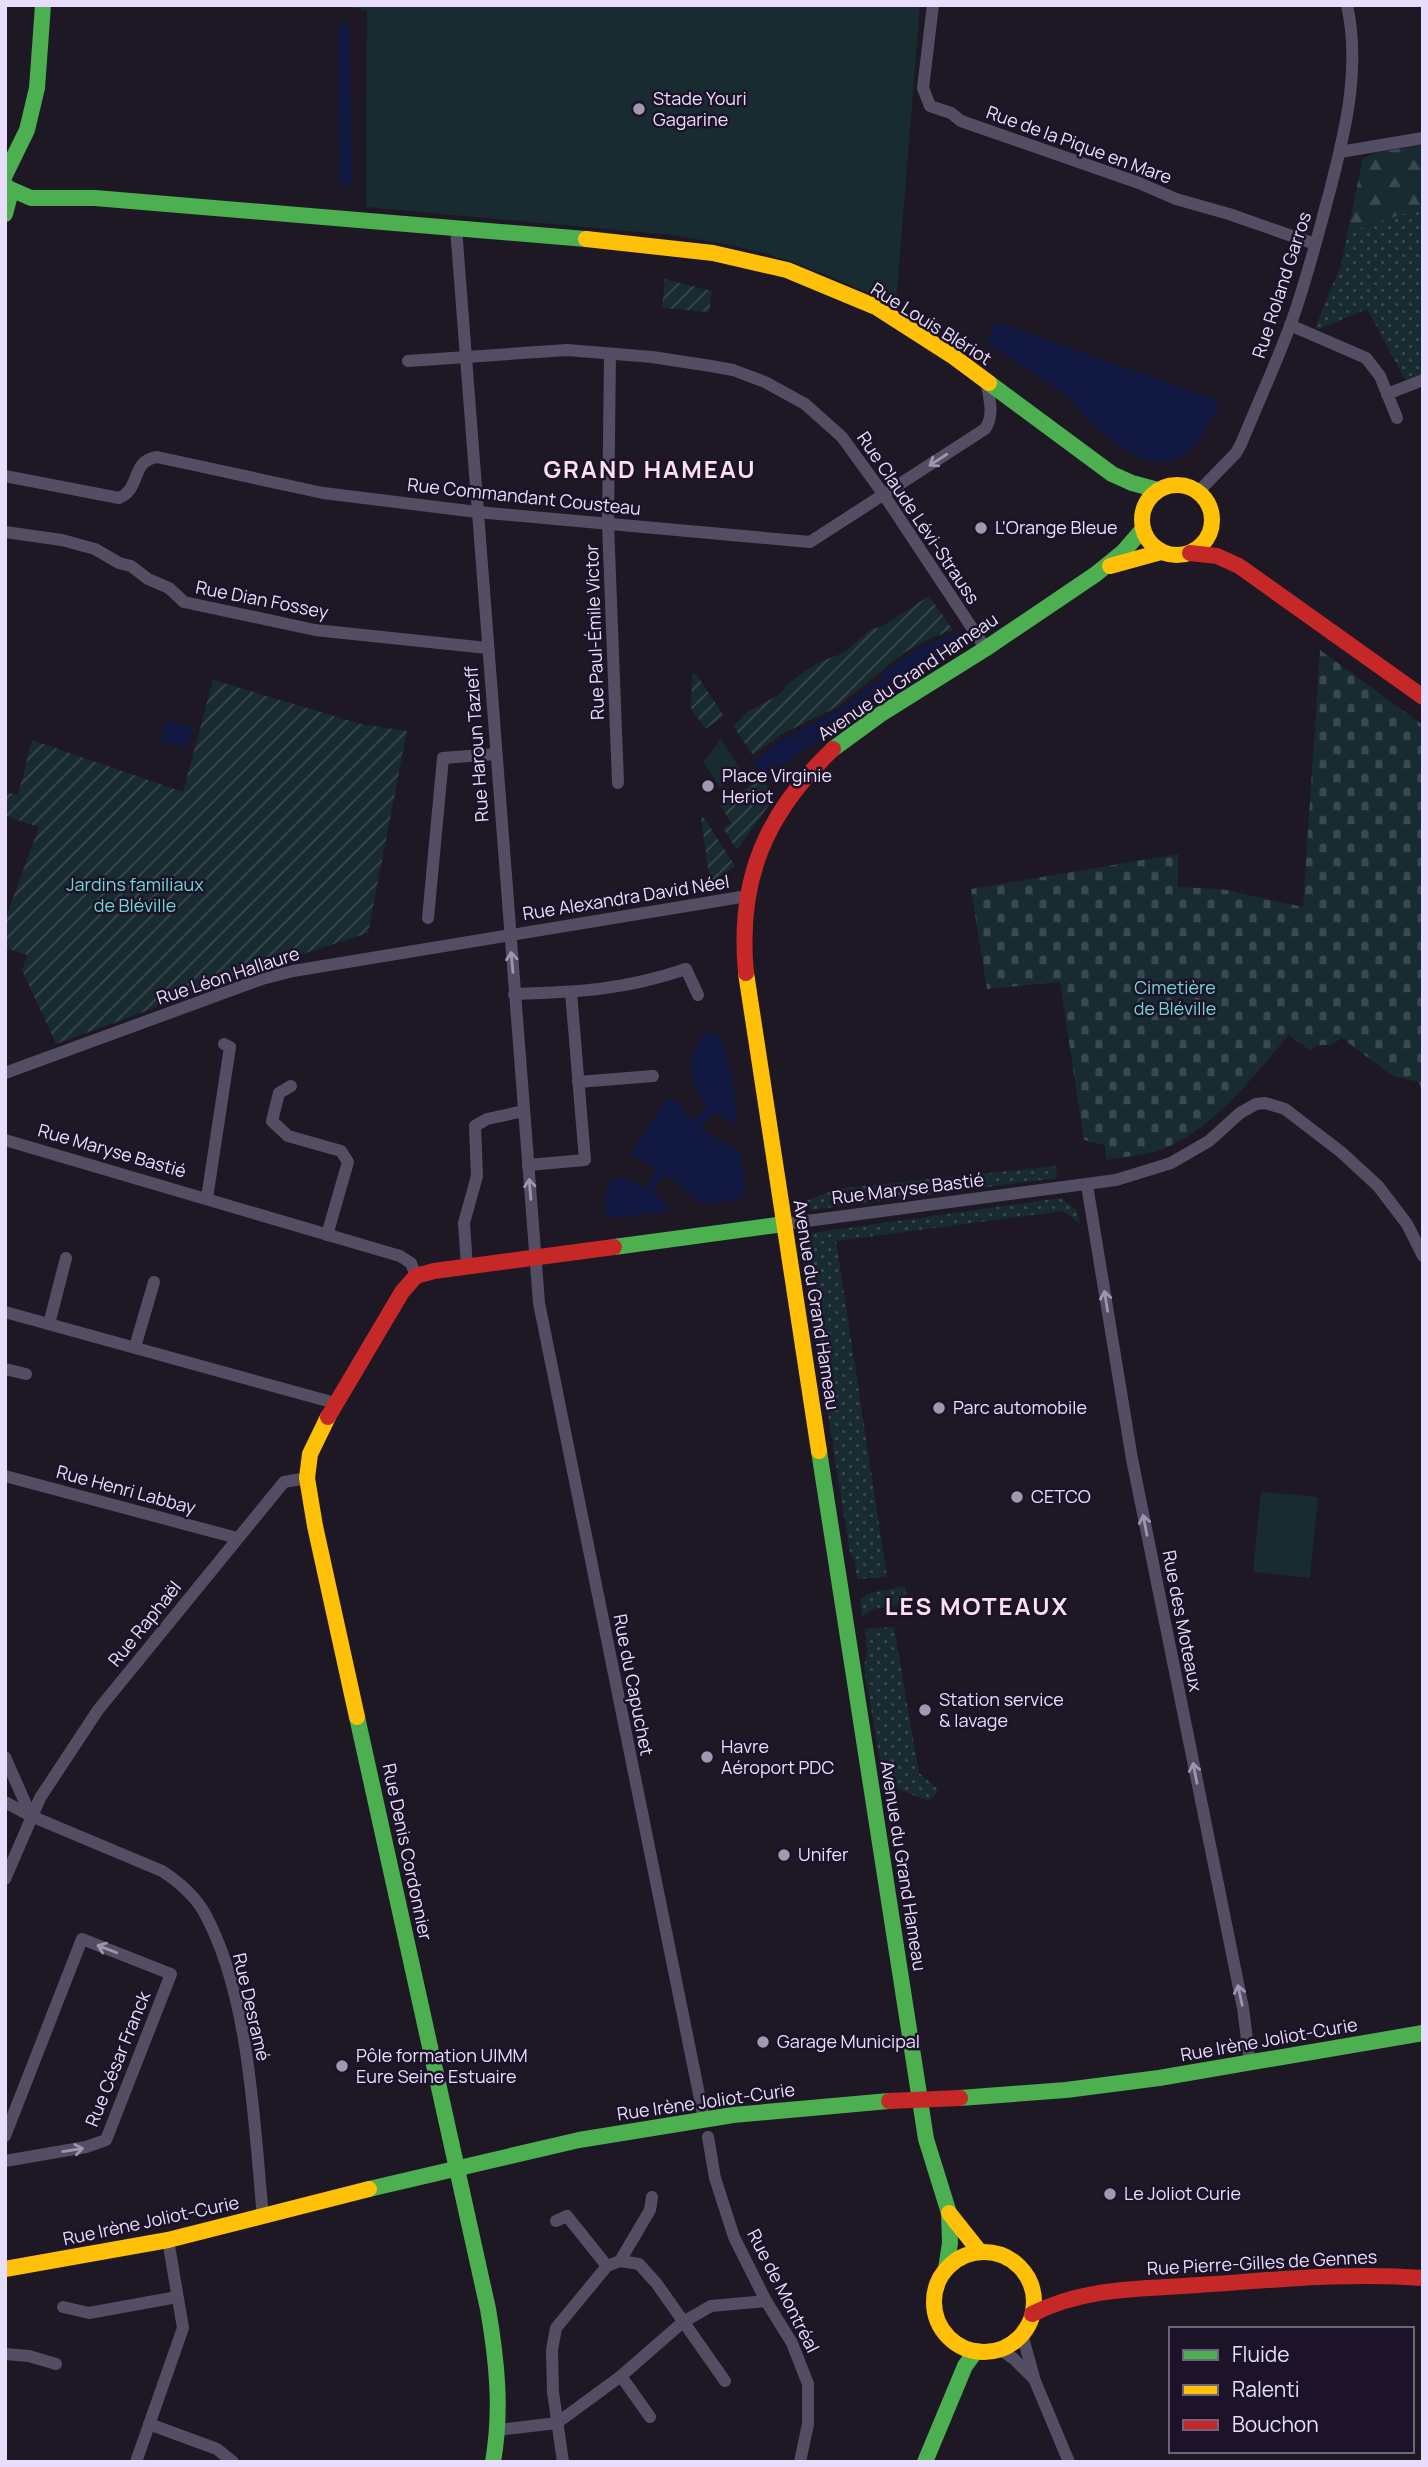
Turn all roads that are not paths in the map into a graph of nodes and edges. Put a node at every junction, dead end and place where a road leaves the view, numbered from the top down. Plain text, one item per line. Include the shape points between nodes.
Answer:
1 (43, 5) edge
2 (933, 5) edge
3 (1347, 5) edge
4 (1423, 138) edge
5 (12, 151) edge
6 (1340, 152) junction
7 (6, 182) edge
8 (31, 198) junction
9 (7, 212) edge
10 (456, 228) junction
11 (1315, 244) junction
12 (1290, 325) junction
13 (610, 354) junction
14 (464, 357) junction
15 (408, 361) dead end
16 (1423, 380) edge
17 (985, 381) junction
18 (1387, 394) junction
19 (1397, 418) dead end
20 (1112, 474) junction
21 (6, 478) edge
22 (1158, 490) junction
23 (1198, 492) junction
24 (884, 495) junction
25 (477, 512) junction
26 (1142, 522) junction
27 (608, 524) junction
28 (1211, 531) junction
29 (5, 532) edge
30 (1161, 552) junction
31 (1190, 553) junction
32 (1239, 566) junction
33 (1106, 567) junction
34 (487, 648) junction
35 (986, 649) junction
36 (1423, 697) edge
37 (496, 754) junction
38 (618, 783) dead end
39 (747, 896) junction
40 (428, 918) dead end
41 (510, 935) junction
42 (570, 992) junction
43 (514, 993) junction
44 (698, 995) dead end
45 (224, 1044) dead end
46 (5, 1073) edge
47 (653, 1076) dead end
48 (578, 1082) junction
49 (291, 1086) dead end
50 (524, 1111) junction
51 (5, 1140) edge
52 (528, 1165) junction
53 (1087, 1185) junction
54 (207, 1198) junction
55 (784, 1224) junction
56 (327, 1235) junction
57 (1423, 1256) edge
58 (536, 1257) junction
59 (66, 1258) dead end
60 (467, 1267) junction
61 (416, 1276) junction
62 (154, 1282) dead end
63 (5, 1312) edge
64 (49, 1324) junction
65 (135, 1347) junction
66 (5, 1368) edge
67 (26, 1374) dead end
68 (335, 1403) junction
69 (5, 1476) edge
70 (307, 1478) junction
71 (237, 1538) junction
72 (5, 1757) edge
73 (5, 1802) edge
74 (31, 1816) junction
75 (5, 1879) edge
76 (1423, 2033) edge
77 (1250, 2063) junction
78 (704, 2119) junction
79 (5, 2136) edge
80 (709, 2137) dead end
81 (5, 2161) edge
82 (456, 2167) junction
83 (652, 2197) dead end
84 (949, 2213) junction
85 (263, 2217) junction
86 (556, 2221) dead end
87 (168, 2240) junction
88 (980, 2252) junction
89 (620, 2261) junction
90 (607, 2266) junction
91 (5, 2269) edge
92 (946, 2269) junction
93 (1423, 2278) edge
94 (1032, 2286) junction
95 (1103, 2292) junction
96 (177, 2297) junction
97 (766, 2301) junction
98 (63, 2307) dead end
99 (1032, 2314) junction
100 (683, 2322) junction
101 (1022, 2334) junction
102 (953, 2341) junction
103 (1000, 2349) junction
104 (976, 2351) junction
105 (5, 2354) edge
106 (56, 2364) dead end
107 (621, 2376) junction
108 (725, 2381) dead end
109 (1035, 2381) junction
110 (650, 2417) dead end
111 (557, 2423) junction
112 (149, 2424) junction
113 (939, 2424) junction
114 (498, 2430) junction
115 (136, 2462) edge
116 (233, 2462) edge
117 (493, 2462) edge
118 (564, 2462) edge
119 (800, 2462) edge
120 (925, 2462) edge
121 (1069, 2462) edge

1 - 5 main road via 37,88 27,130
2 - 11 street, Rue de la Pique en Mare via 923,88 930,106 1176,199
3 - 6 street, Rue Roland Garros via 1351,100
4 - 6 street
5 - 7 main road
6 - 11 street, Rue Roland Garros
7 - 8 main road
7 - 9 main road via 10,195
8 - 9 main road
8 - 10 main road, Rue Louis Blériot via 95,198
10 - 14 street, Rue Haroun Tazieff
10 - 17 main road, Rue Louis Blériot via 713,253 788,270 876,307
11 - 12 street, Rue Roland Garros
12 - 18 street via 1366,358
12 - 23 street, Rue Roland Garros via 1241,444
13 - 14 street, Rue Claude Lévi-Strauss via 567,350
13 - 24 street, Rue Claude Lévi-Strauss via 711,366 765,382 805,404 842,437
13 - 27 street, Rue Paul-Émile Victor
14 - 15 street, Rue Claude Lévi-Strauss
14 - 25 street, Rue Haroun Tazieff
16 - 18 street
17 - 20 main road, Rue Louis Blériot
17 -> 24 street, Rue Commandant Cousteau via 990,416 985,429
18 - 19 street
20 - 22 main road, Rue Louis Blériot
20 - 26 main road, Rue Louis Blériot
21 - 25 street, Rue Commandant Cousteau via 119,498 133,485 140,465 158,457 323,493
22 - 23 main road via 1174,484
22 - 26 main road via 1147,501
23 - 28 main road via 1211,509
24 - 27 street, Rue Commandant Cousteau via 810,542
24 - 35 street, Rue Claude Lévi-Strauss
25 - 27 street, Rue Commandant Cousteau
25 - 34 street, Rue Haroun Tazieff
26 - 30 main road via 1146,538
26 - 33 main road, Avenue du Grand Hameau via 1139,536
27 - 38 street, Rue Paul-Émile Victor
28 - 31 main road
28 - 32 main road
29 - 34 street, Rue Dian Fossey via 95,549 169,588 184,602 315,630
30 - 31 main road
30 - 33 main road, Avenue du Grand Hameau
31 - 32 main road via 1217,556
32 - 36 main road
33 - 35 main road, Avenue du Grand Hameau
34 - 37 street, Rue Haroun Tazieff
35 - 39 main road, Avenue du Grand Hameau via 863,727 814,767 774,821 755,863
37 - 40 street via 443,758
37 - 41 street, Rue Haroun Tazieff
39 - 41 street, Rue Alexandra David Néel
39 - 55 main road, Avenue du Grand Hameau via 743,936 746,981
43 -> 41 street, Rue Haroun Tazieff
41 - 46 street, Rue Léon Hallaure via 316,965 262,979
42 - 43 street
42 - 44 street via 611,989 686,968
42 - 48 street
43 - 50 street, Rue Haroun Tazieff
45 - 54 street, Rue Maryse Bastié via 230,1047
47 - 48 street
48 - 52 street via 585,1160
49 - 56 street via 279,1093 272,1121 288,1136 341,1151 348,1162
50 - 52 street, Rue Haroun Tazieff
50 - 60 street via 475,1126 477,1176 464,1223
51 - 54 street, Rue Maryse Bastié
58 -> 52 street, Rue Haroun Tazieff
53 - 55 street, Rue Maryse Bastié
53 - 57 street, Rue Maryse Bastié via 1171,1163 1209,1141 1248,1108 1271,1104 1285,1109 1378,1186 1407,1224
77 -> 53 street, Rue des Moteaux via 1243,2008 1132,1459
54 - 56 street, Rue Maryse Bastié
55 - 58 main road, Rue Maryse Bastié
55 - 84 main road, Avenue du Grand Hameau via 926,2139
56 - 61 street, Rue Maryse Bastié via 400,1256 411,1263
58 - 60 main road, Rue Maryse Bastié
58 - 78 street, Rue du Capuchet via 539,1303
59 - 64 street
60 - 61 main road, Rue Maryse Bastié
61 - 68 main road, Rue Denis Cordonnier
62 - 65 street
63 - 64 street
64 - 65 street
65 - 68 street
66 - 67 street
68 - 70 main road, Rue Denis Cordonnier via 310,1454
69 - 71 street, Rue Henri Labbay
70 - 71 street, Rue Raphaël via 284,1482
70 - 82 main road, Rue Denis Cordonnier
71 - 74 street, Rue Raphaël via 98,1710
72 - 74 street
73 - 74 street, Rue Desramé
74 - 75 street, Rue Raphaël
74 - 85 street, Rue Desramé via 162,1871 204,1912 231,1983 242,2033
76 - 77 main road, Rue Irène Joliot-Curie
77 - 78 main road, Rue Irène Joliot-Curie, bridge via 1066,2090 781,2109
78 - 82 main road, Rue Irène Joliot-Curie
81 -> 79 street, Rue César Franck via 106,2140 171,1973 82,1939
80 - 97 street, Rue de Montréal via 715,2178 734,2237
82 - 85 main road, Rue Irène Joliot-Curie
82 - 114 main road, Rue Denis Cordonnier via 497,2359
83 - 89 street via 650,2210
84 - 88 main road, Avenue du Grand Hameau
84 - 92 main road, Avenue du Grand Hameau
85 - 87 main road, Rue Irène Joliot-Curie
86 - 90 street via 567,2216
87 - 91 main road, Rue Irène Joliot-Curie
87 - 96 street
88 - 92 main road via 961,2257
88 - 94 main road via 1012,2260
89 - 90 street
89 - 100 street via 639,2264
90 - 111 street via 556,2329 552,2350
92 - 102 main road, Avenue du Grand Hameau via 934,2301 939,2323
93 - 95 main road, Rue Pierre-Gilles de Gennes via 1335,2274
94 - 95 main road, Rue Pierre-Gilles de Gennes
94 - 99 main road
95 - 99 main road, Rue Pierre-Gilles de Gennes via 1060,2301
96 - 98 street via 89,2313
96 - 112 street via 183,2328
97 - 100 street via 711,2306
97 - 119 street, Rue de Montréal via 792,2343 808,2384 808,2424
99 - 101 main road
100 - 107 street
100 - 108 street
101 - 103 main road
101 - 109 street
102 - 104 main road
102 - 113 main road
103 - 104 main road
103 - 109 street
104 - 113 main road
105 - 106 street
107 - 110 street
107 - 111 street
109 - 121 street
111 - 114 street
111 - 118 street
112 - 115 street
112 - 116 street via 217,2449
113 - 120 main road
114 - 117 main road, Rue Denis Cordonnier

